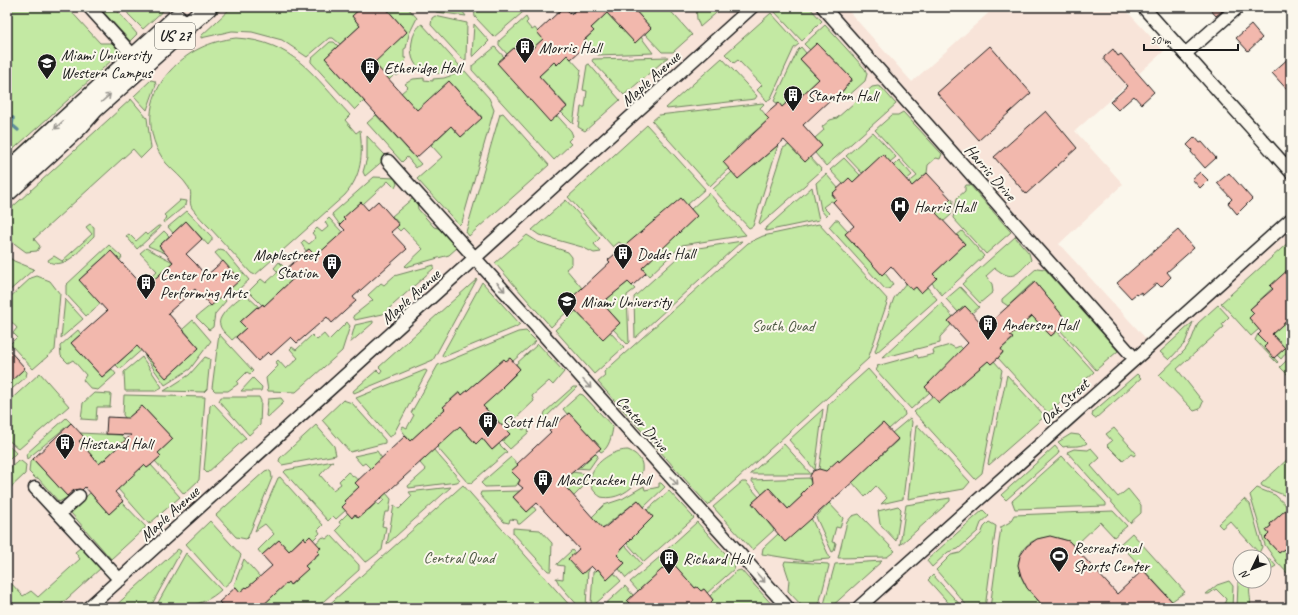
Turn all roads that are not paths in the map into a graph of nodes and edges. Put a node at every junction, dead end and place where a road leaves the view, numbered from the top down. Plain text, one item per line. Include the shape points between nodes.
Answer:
1 (89, 7) edge
2 (190, 7) edge
3 (208, 7) edge
4 (752, 7) edge
5 (823, 7) edge
6 (1143, 7) edge
7 (1238, 7) edge
8 (1185, 54) junction
9 (138, 61) junction
10 (388, 160) dead end
11 (1291, 172) edge
12 (7, 173) edge
13 (7, 192) edge
14 (1291, 218) edge
15 (475, 258) junction
16 (1135, 359) junction
17 (35, 488) dead end
18 (79, 496) dead end
19 (59, 514) junction
20 (120, 580) junction
21 (88, 608) edge
22 (788, 608) edge
23 (858, 608) edge

1 - 9 street
2 - 9 highway, US 27
3 - 9 highway, US 27
4 - 15 street, Maple Avenue
5 - 16 street, Harris Drive
6 - 8 street
7 - 8 street
8 - 11 street
9 -> 12 highway, US 27
13 -> 9 highway, US 27 via 79,126
10 - 15 street, Center Drive
14 - 16 street, Oak Street
15 - 20 street, Maple Avenue
15 -> 22 street, Center Drive
16 - 23 street, Oak Street
17 - 19 street
18 - 19 street
19 - 20 street
20 - 21 street, Maple Avenue

